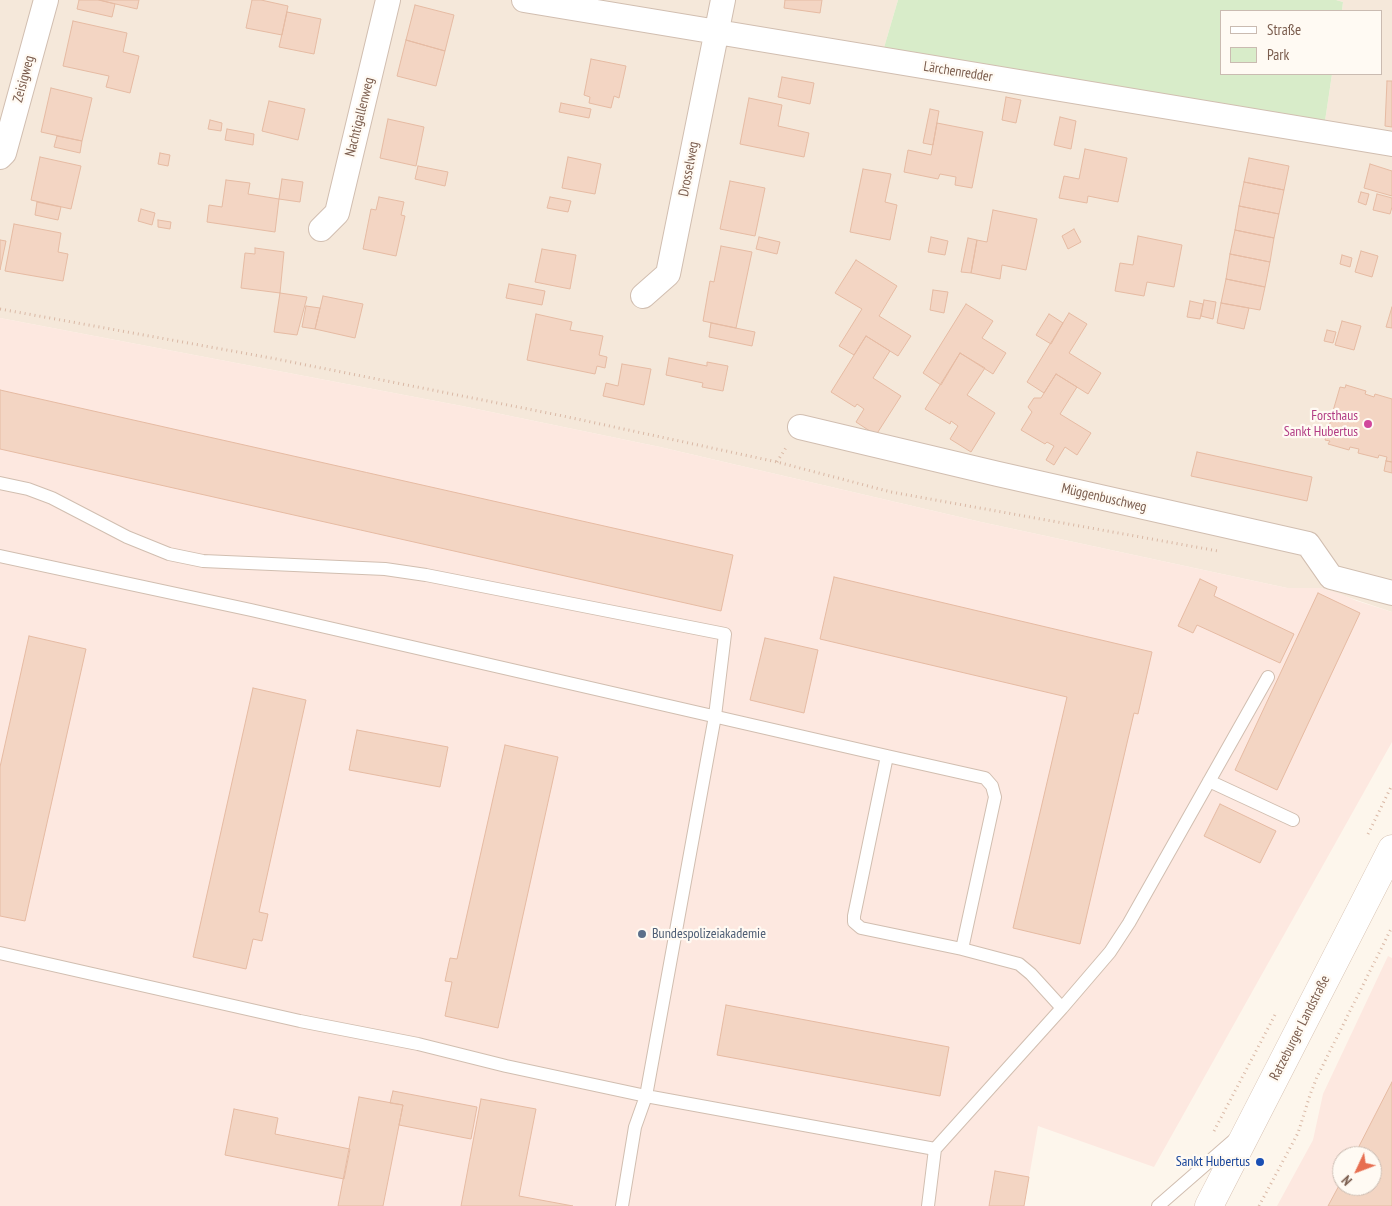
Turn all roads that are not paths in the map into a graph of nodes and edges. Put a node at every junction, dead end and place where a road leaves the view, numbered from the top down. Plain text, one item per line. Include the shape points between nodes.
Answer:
1 (46, 0) edge
2 (388, 0) edge
3 (524, 0) edge
4 (723, 0) edge
5 (716, 32) junction
6 (1392, 144) edge
7 (0, 156) edge
8 (321, 229) dead end
9 (643, 296) dead end
10 (800, 427) dead end
11 (0, 483) edge
12 (0, 556) edge
13 (1392, 593) edge
14 (1268, 677) dead end
15 (715, 716) junction
16 (887, 756) junction
17 (1209, 781) junction
18 (1293, 820) dead end
19 (1392, 849) edge
20 (962, 949) junction
21 (0, 953) edge
22 (1062, 1008) junction
23 (646, 1096) junction
24 (1250, 1126) junction
25 (935, 1149) junction
26 (622, 1206) edge
27 (928, 1206) edge
28 (1158, 1206) edge
29 (1209, 1206) edge

1 - 7 street, Zeisigweg via 4,153
2 - 8 street, Nachtigallenweg via 337,212
3 - 5 street, Lärchenredder
4 - 5 street, Drosselweg
5 - 6 street, Lärchenredder
5 - 9 street, Drosselweg via 668,274
10 - 13 street, Müggenbuschweg via 1308,544 1331,577
11 - 15 lane via 52,498 127,537 169,554 204,561 426,575 725,634
12 - 15 lane
14 - 17 lane
15 - 16 lane
15 - 23 lane
16 - 20 lane via 984,778 992,786 995,797
16 - 20 lane via 854,922 861,928
17 - 18 lane
17 - 22 lane via 1129,923 1110,952
19 - 24 main road, Ratzeburger Landstraße
20 - 22 lane via 1019,964
21 - 23 lane
22 - 25 lane
23 - 25 lane
23 - 26 lane via 634,1127
24 - 28 lane
24 - 29 main road, Ratzeburger Landstraße
25 - 27 lane

